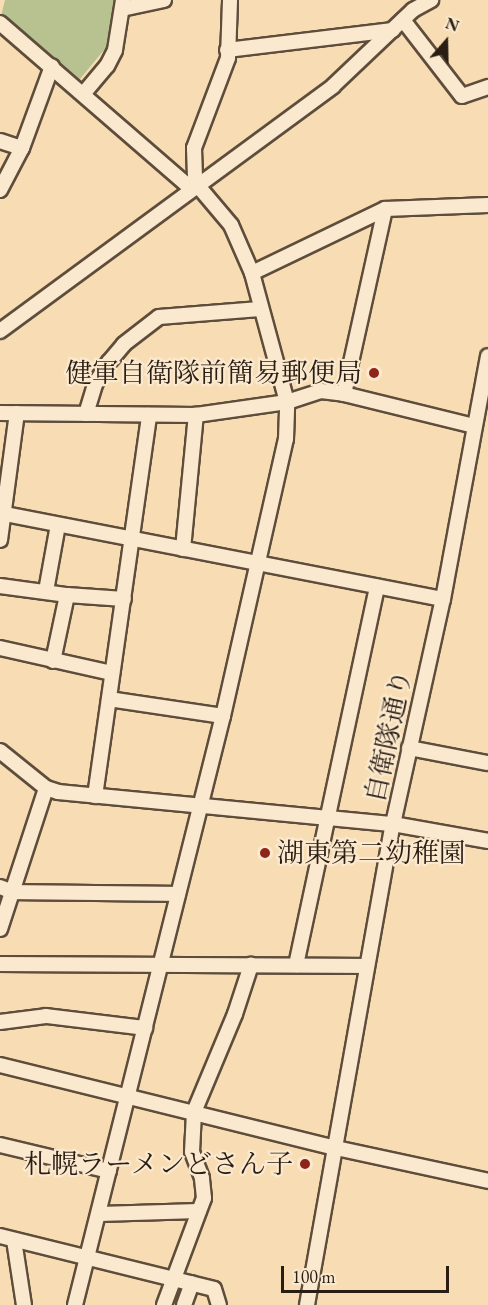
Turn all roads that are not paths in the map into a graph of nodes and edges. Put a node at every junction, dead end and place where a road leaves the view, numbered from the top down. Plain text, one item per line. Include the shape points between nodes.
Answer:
1 (164, 0) edge
2 (230, 0) edge
3 (431, 0) edge
4 (123, 4) edge
5 (403, 20) junction
6 (0, 23) edge
7 (393, 30) junction
8 (227, 50) junction
9 (52, 66) junction
10 (488, 87) edge
11 (84, 93) junction
12 (0, 141) edge
13 (22, 148) junction
14 (198, 186) junction
15 (0, 190) edge
16 (488, 205) edge
17 (386, 209) junction
18 (252, 273) junction
19 (260, 309) junction
20 (0, 331) edge
21 (488, 356) edge
22 (344, 394) junction
23 (287, 402) junction
24 (0, 413) edge
25 (17, 413) junction
26 (86, 414) junction
27 (196, 415) junction
28 (149, 416) junction
29 (474, 426) junction
30 (2, 513) edge
31 (58, 525) junction
32 (132, 539) junction
33 (0, 540) edge
34 (183, 549) junction
35 (259, 563) junction
36 (0, 586) edge
37 (377, 587) junction
38 (46, 591) junction
39 (67, 595) junction
40 (123, 599) junction
41 (443, 599) junction
42 (0, 648) edge
43 (53, 661) junction
44 (112, 674) junction
45 (109, 699) junction
46 (223, 716) junction
47 (409, 748) junction
48 (0, 751) edge
49 (488, 763) edge
50 (46, 788) junction
51 (95, 796) junction
52 (200, 806) junction
53 (329, 818) junction
54 (393, 824) junction
55 (488, 841) edge
56 (6, 889) edge
57 (178, 894) junction
58 (0, 929) edge
59 (0, 964) edge
60 (160, 964) junction
61 (251, 965) junction
62 (296, 965) junction
63 (367, 966) junction
64 (0, 1022) edge
65 (145, 1028) junction
66 (0, 1065) edge
67 (128, 1097) junction
68 (194, 1112) junction
69 (0, 1145) edge
70 (336, 1148) junction
71 (109, 1171) junction
72 (488, 1181) edge
73 (199, 1211) junction
74 (99, 1214) junction
75 (0, 1236) edge
76 (14, 1240) junction
77 (87, 1258) junction
78 (174, 1278) junction
79 (192, 1283) junction
80 (24, 1305) edge
81 (75, 1305) edge
82 (164, 1305) edge
83 (184, 1305) edge
84 (219, 1305) edge
85 (307, 1305) edge

1 - 4 street
2 - 8 street
3 - 5 street
4 - 11 street via 115,50
5 - 7 street
5 - 10 street via 462,96
6 - 9 street
7 - 8 street
7 - 14 street via 333,86
8 - 14 street via 228,58 195,148
9 - 11 street
9 - 13 street
11 - 14 street via 186,184
12 - 13 street
13 - 15 street
14 - 18 street via 231,225
14 - 20 street
16 - 17 street
17 - 18 street
17 - 22 street
18 - 19 street
19 - 23 street
19 - 26 street via 159,318 124,344 110,362 96,384
21 - 29 street, 自衛隊通り
22 - 23 street via 321,391
22 - 29 street
23 - 27 street
23 - 35 street via 281,472
24 - 25 street
25 - 26 street
25 - 30 street
26 - 28 street
27 - 28 street
27 - 34 street
28 - 32 street
29 - 41 street, 自衛隊通り
30 - 31 street
30 - 33 street
31 - 32 street
31 - 38 street
32 - 34 street
32 - 40 street
34 - 35 street
35 - 37 street
35 - 46 street
36 - 38 street
37 - 41 street
37 - 53 street
38 - 39 street
39 - 40 street
39 - 43 street
40 - 44 street
41 - 47 street, 自衛隊通り
42 - 43 street
43 - 44 street
44 - 45 street
45 - 46 street
45 - 51 street
46 - 52 street
47 - 49 street
47 - 54 street, 自衛隊通り
48 - 50 street
50 - 51 street
50 - 56 street
51 - 52 street
52 - 53 street
52 - 57 street
53 - 54 street
53 - 62 street
54 - 55 street
54 - 63 street, 自衛隊通り
56 - 57 street
56 - 58 street
57 - 60 street
59 - 60 street
60 - 61 street
60 - 65 street
61 - 62 street
61 - 68 street
62 - 63 street
63 - 70 street, 自衛隊通り
64 - 65 street via 46,1016
65 - 67 street
66 - 67 street
67 - 68 street
67 - 71 street
68 - 70 street
68 - 73 street via 192,1152 202,1178 204,1198
69 - 71 street
70 - 72 street
70 - 85 street, 自衛隊通り
71 - 74 street
73 - 74 street
73 - 78 street
74 - 77 street
75 - 76 street
76 - 77 street
76 - 80 street
77 - 78 street
77 - 81 street
78 - 79 street
78 - 82 street
79 - 83 street
79 - 84 street via 214,1289

